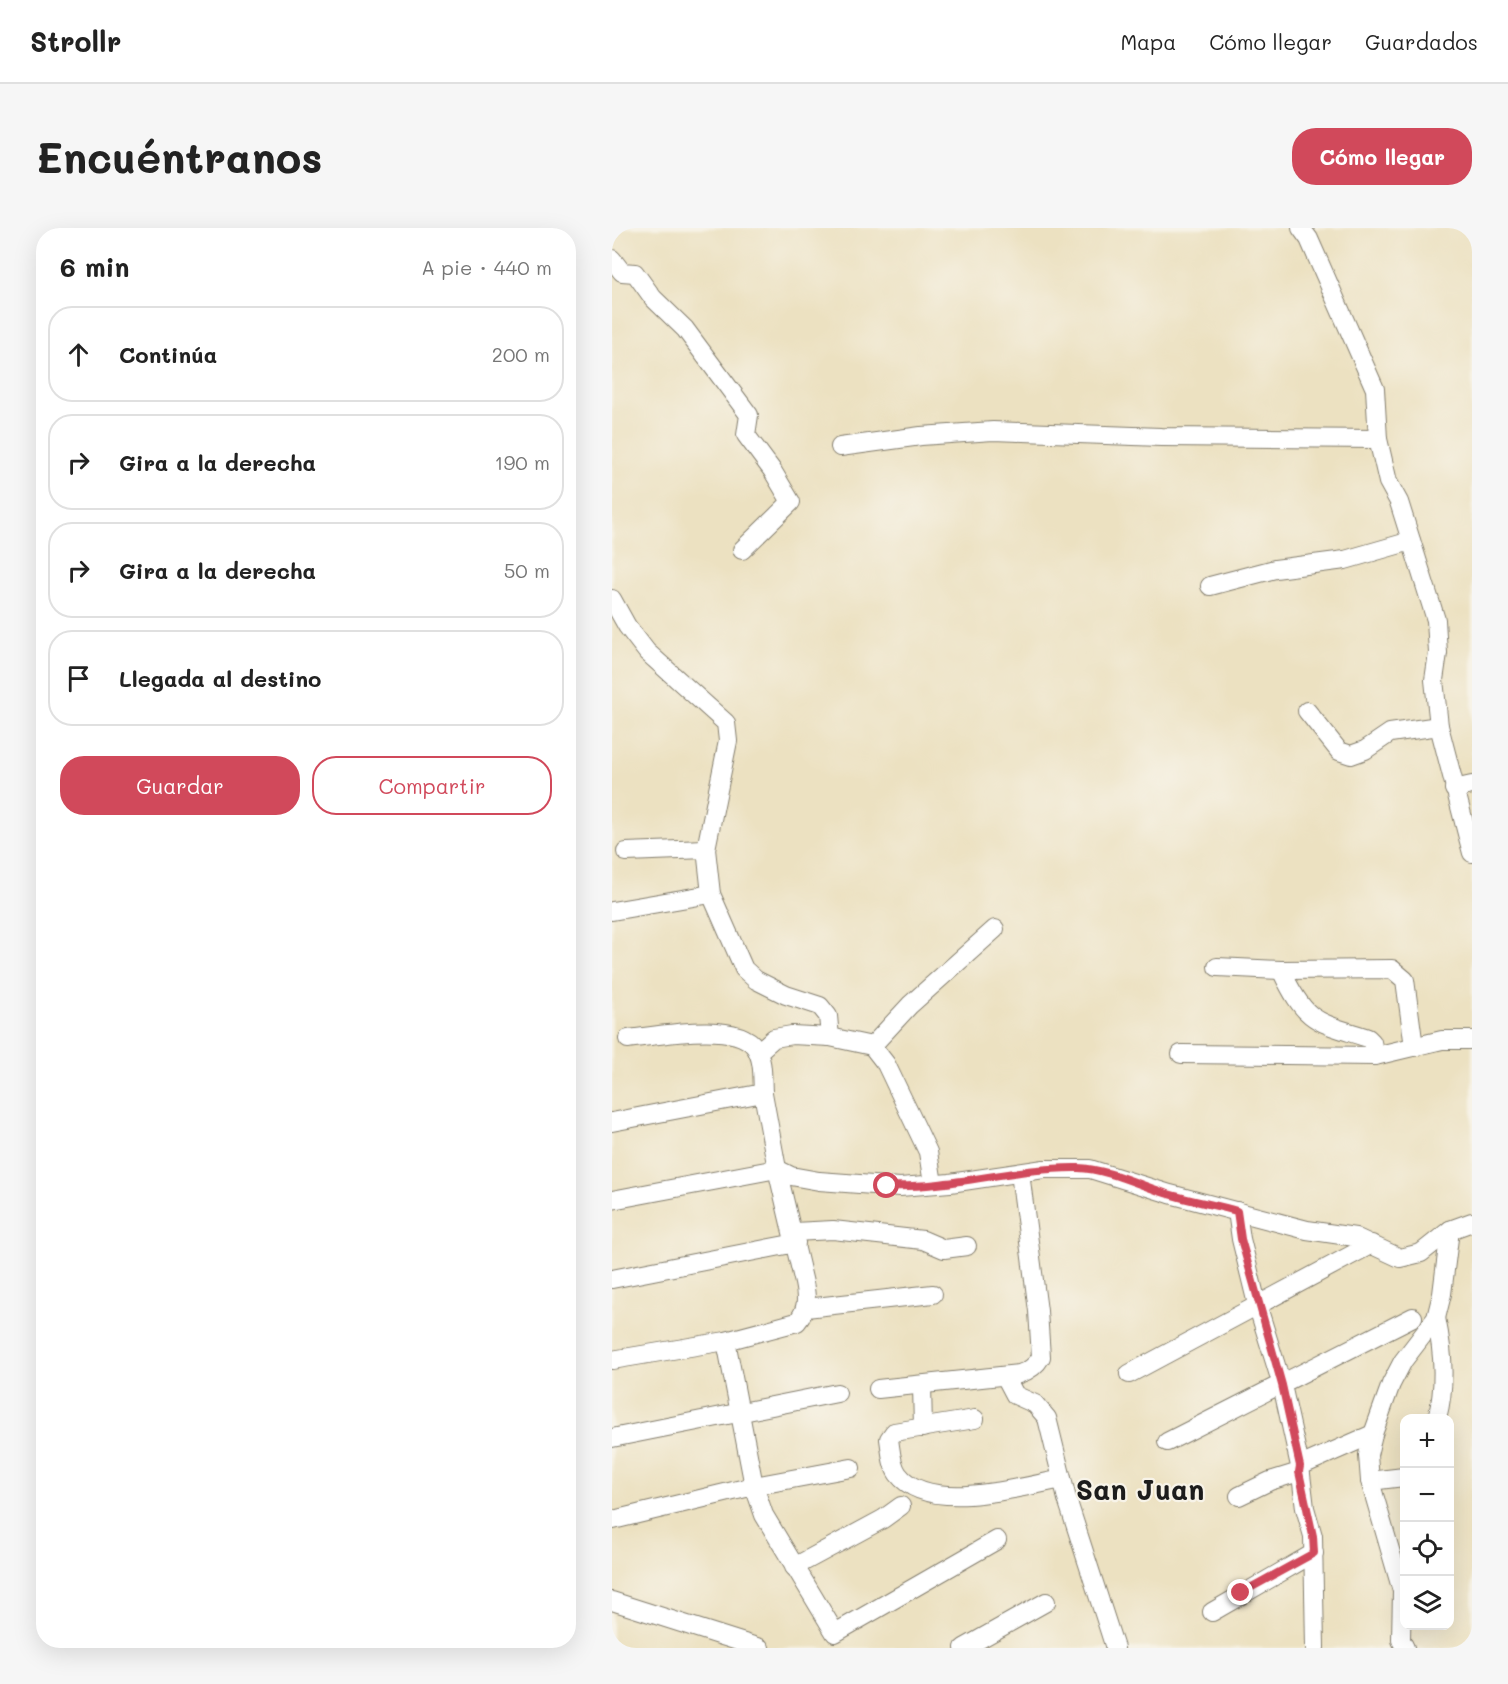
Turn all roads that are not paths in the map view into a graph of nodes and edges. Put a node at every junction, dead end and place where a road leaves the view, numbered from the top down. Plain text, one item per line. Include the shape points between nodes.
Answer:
1 (1301, 228) edge
2 (612, 259) edge
3 (1378, 439) junction
4 (840, 447) dead end
5 (1411, 541) junction
6 (742, 550) dead end
7 (1210, 586) dead end
8 (612, 598) edge
9 (1307, 711) dead end
10 (1439, 726) junction
11 (1463, 787) edge
12 (1470, 842) edge
13 (706, 849) junction
14 (626, 852) dead end
15 (711, 894) junction
16 (612, 911) edge
17 (995, 929) dead end
18 (1217, 966) dead end
19 (1281, 970) junction
20 (830, 1037) junction
21 (628, 1039) dead end
22 (1472, 1040) edge
23 (872, 1046) junction
24 (1414, 1047) junction
25 (758, 1052) junction
26 (1181, 1054) dead end
27 (1375, 1056) junction
28 (763, 1093) junction
29 (612, 1122) edge
30 (777, 1169) junction
31 (1020, 1173) junction
32 (933, 1184) junction
33 (612, 1200) edge
34 (1237, 1211) junction
35 (1472, 1222) edge
36 (1450, 1230) junction
37 (795, 1238) junction
38 (1372, 1244) junction
39 (967, 1246) dead end
40 (612, 1279) edge
41 (933, 1294) dead end
42 (1257, 1304) junction
43 (806, 1308) junction
44 (1413, 1317) dead end
45 (1436, 1318) junction
46 (726, 1341) junction
47 (612, 1360) edge
48 (1129, 1374) dead end
49 (1005, 1376) junction
50 (922, 1384) junction
51 (1282, 1385) junction
52 (878, 1389) dead end
53 (837, 1394) dead end
54 (739, 1411) junction
55 (1438, 1414) edge
56 (975, 1419) dead end
57 (923, 1428) junction
58 (1373, 1434) junction
59 (612, 1438) edge
60 (1167, 1442) dead end
61 (851, 1468) dead end
62 (1300, 1469) junction
63 (1400, 1477) edge
64 (1062, 1479) junction
65 (1370, 1481) junction
66 (754, 1486) junction
67 (1239, 1496) dead end
68 (901, 1506) dead end
69 (613, 1520) edge
70 (997, 1540) dead end
71 (1314, 1553) junction
72 (794, 1567) junction
73 (612, 1601) edge
74 (1046, 1602) dead end
75 (1212, 1612) dead end
76 (839, 1640) edge
77 (760, 1648) edge
78 (964, 1648) edge
79 (1115, 1648) edge
80 (1315, 1648) edge
81 (1405, 1648) edge

1 - 3 street via 1375,389
2 - 6 street via 622,272 635,273 653,298 685,329 749,415 746,435 791,502
3 - 4 street via 993,431
3 - 5 street via 1388,482
5 - 7 street via 1345,560 1275,569
5 - 10 street via 1436,620 1438,653 1434,680
8 - 13 street via 627,627 647,652 726,723 728,741
9 - 10 street via 1339,751 1351,755 1390,733
10 - 11 street
11 - 12 street
13 - 14 street
13 - 15 street
15 - 16 street
15 - 20 street via 744,969 776,990 820,1006 828,1016
17 - 23 street via 910,1005
18 - 19 street
19 - 24 street via 1392,969 1400,973 1406,980
19 - 27 street via 1309,1016 1368,1038
20 - 23 street
20 - 25 street via 774,1038
21 - 25 street via 715,1032 737,1036 754,1045
22 - 24 street
23 - 32 street via 886,1064 928,1152
24 - 27 street
25 - 28 street
26 - 27 street
28 - 29 street
28 - 30 street
30 - 32 street via 791,1176 819,1180 900,1187
30 - 33 street
30 - 37 street
31 - 32 street
31 - 34 street via 1090,1169
31 - 49 street via 1041,1357 1024,1373
34 - 38 street
34 - 42 street
35 - 36 street
36 - 38 street via 1421,1253 1408,1257 1392,1257
36 - 45 street
37 - 39 street via 833,1230 923,1240 944,1249
37 - 40 street
37 - 43 street
38 - 42 street
41 - 43 street
42 - 48 street
42 - 51 street
43 - 46 street via 798,1322
44 - 51 street
45 - 55 street via 1442,1344
45 - 58 street via 1397,1372
46 - 47 street
46 - 54 street
49 - 50 street
49 - 64 street via 1015,1395 1044,1413
50 - 52 street
50 - 57 street
51 - 60 street
51 - 62 street
53 - 54 street
54 - 59 street
54 - 66 street
56 - 57 street
57 - 64 street via 898,1430 890,1439 892,1461 898,1473 921,1488 962,1497
58 - 62 street
58 - 65 street via 1368,1455
61 - 66 street
62 - 67 street
62 - 71 street
63 - 65 street
64 - 79 street
65 - 81 street via 1402,1591 1401,1640
66 - 69 street
66 - 72 street via 764,1515
68 - 72 street
70 - 76 street
71 - 75 street
71 - 80 street
72 - 76 street
73 - 77 street
74 - 78 street

